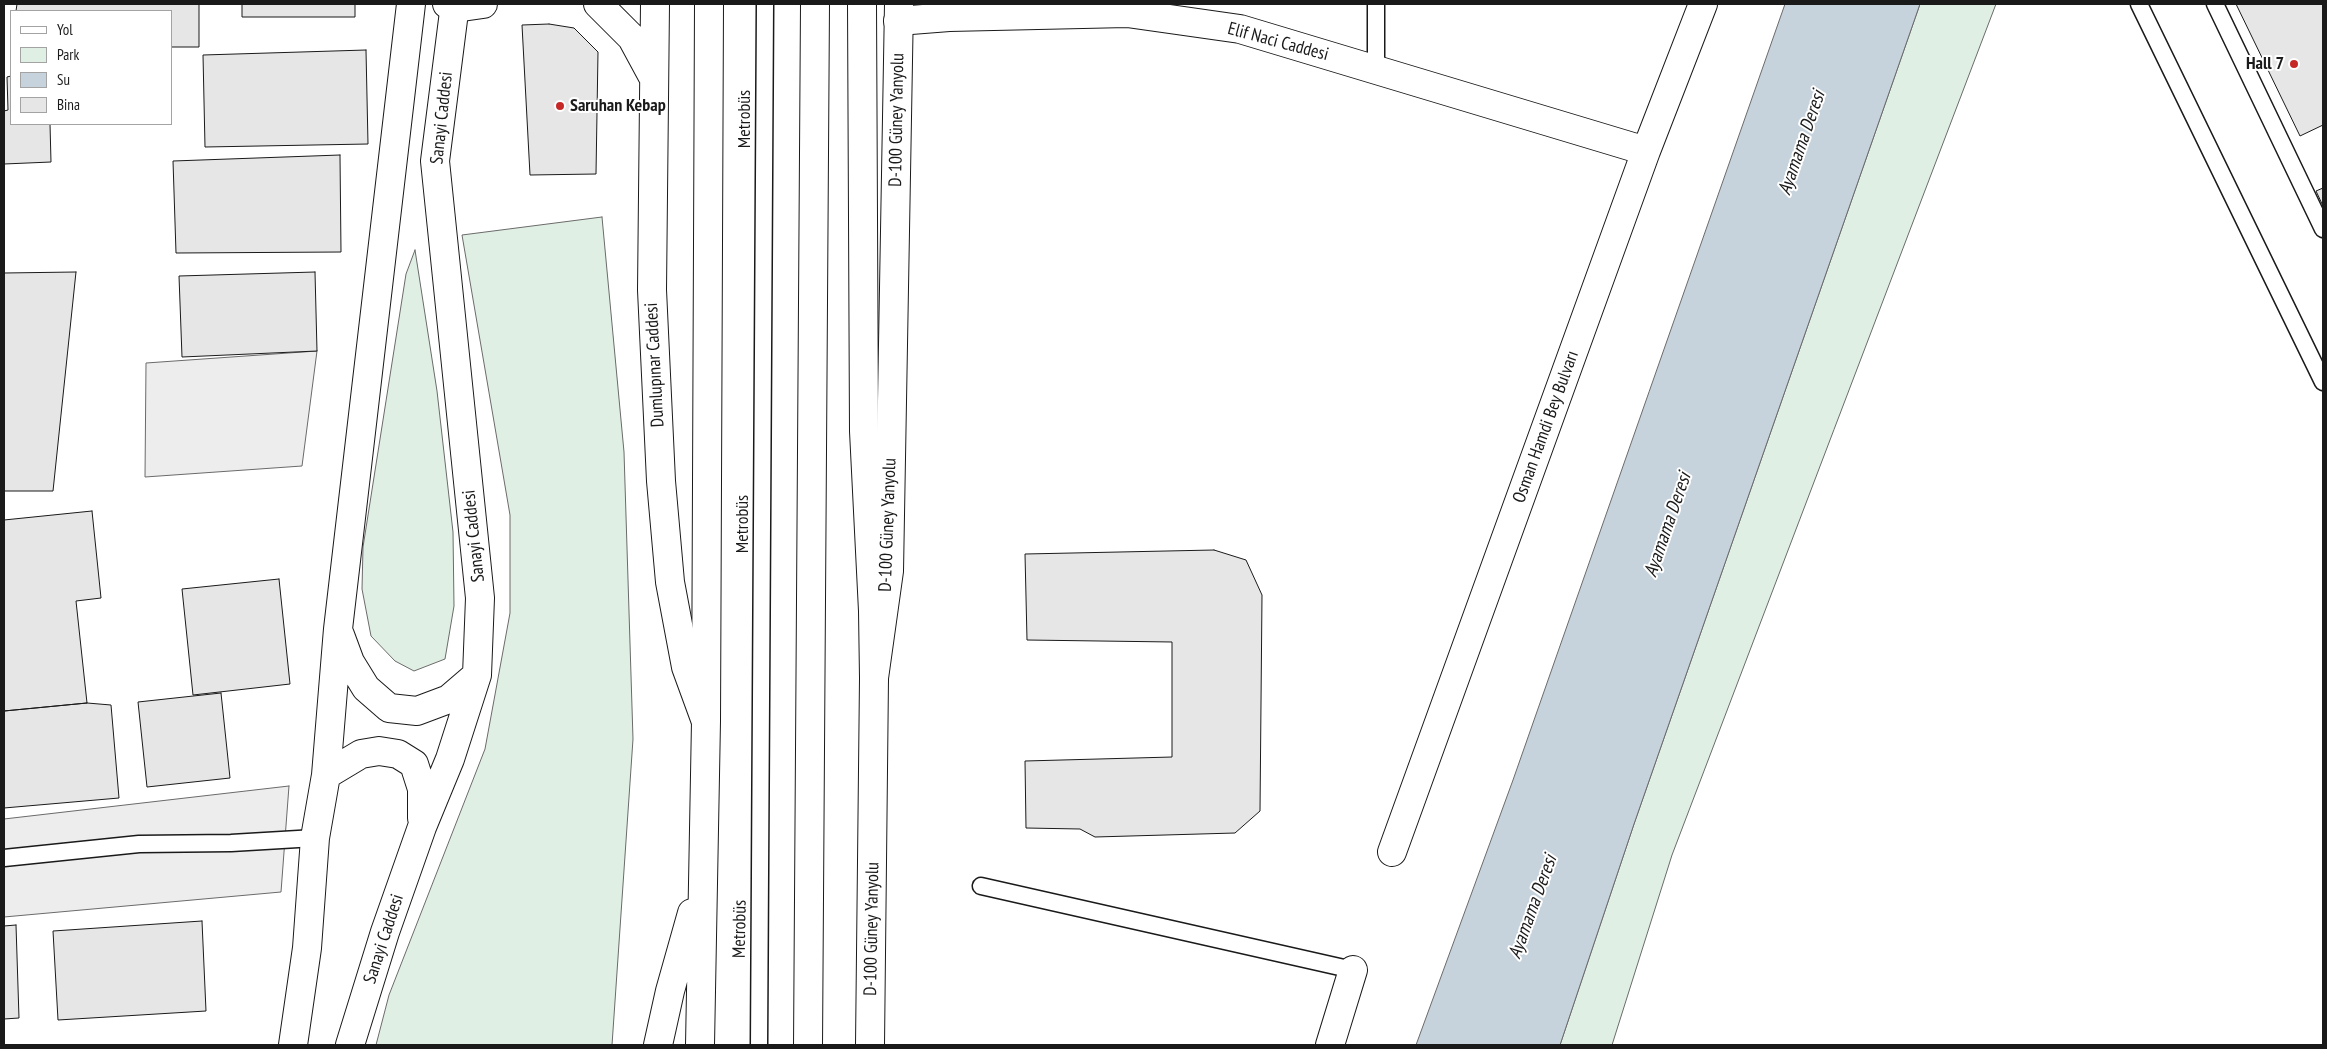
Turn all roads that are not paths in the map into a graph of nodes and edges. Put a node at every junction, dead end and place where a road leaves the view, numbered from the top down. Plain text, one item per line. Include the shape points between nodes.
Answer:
1 (411, 4) edge
2 (483, 4) edge
3 (598, 4) edge
4 (655, 4) edge
5 (709, 4) edge
6 (765, 4) edge
7 (814, 4) edge
8 (862, 4) edge
9 (1376, 4) edge
10 (1703, 4) edge
11 (2139, 4) edge
12 (2215, 4) edge
13 (452, 5) edge
14 (899, 13) edge
15 (1376, 70) junction
16 (653, 77) junction
17 (1646, 151) junction
18 (2323, 229) edge
19 (2323, 382) edge
20 (338, 629) junction
21 (477, 674) junction
22 (874, 678) junction
23 (706, 721) junction
24 (326, 775) junction
25 (422, 827) junction
26 (315, 838) junction
27 (1392, 852) dead end
28 (4, 858) edge
29 (702, 877) junction
30 (981, 886) dead end
31 (1354, 970) joint
32 (293, 1045) edge
33 (350, 1045) edge
34 (658, 1045) edge
35 (700, 1045) edge
36 (759, 1045) edge
37 (808, 1045) edge
38 (870, 1045) edge
39 (1330, 1045) edge

1 - 20 main road
2 - 13 main road
3 - 16 main road via 632,38
4 - 16 main road, Dumlupınar Caddesi
5 - 23 main road
6 - 36 lane, Metrobüs
7 - 37 main road
8 - 22 main road via 864,431
9 - 15 lane
10 - 17 main road, Osman Hamdi Bey Bulvarı
11 - 19 lane
12 - 18 lane
13 - 21 main road, Sanayi Caddesi via 435,161 480,598
14 - 15 main road, Elif Naci Caddesi via 949,17 1127,14 1240,29
14 - 22 main road, D-100 Güney Yanyolu via 889,571
15 - 17 main road, Elif Naci Caddesi
16 - 23 main road, Dumlupınar Caddesi via 652,290 661,481 670,582 682,648
17 - 27 main road, Osman Hamdi Bey Bulvarı
20 - 21 main road via 350,662 366,688 389,708 417,711 449,699
20 - 24 main road
21 - 25 main road, Sanayi Caddesi via 450,759
22 - 38 main road, D-100 Güney Yanyolu
23 - 29 main road
24 - 25 main road via 361,754 379,751 398,754 414,764 422,789
24 - 26 main road
25 - 33 main road, Sanayi Caddesi
26 - 28 lane via 139,844
26 - 32 main road via 307,948
29 - 34 main road
29 - 35 main road
30 - 31 lane
31 - 39 main road

